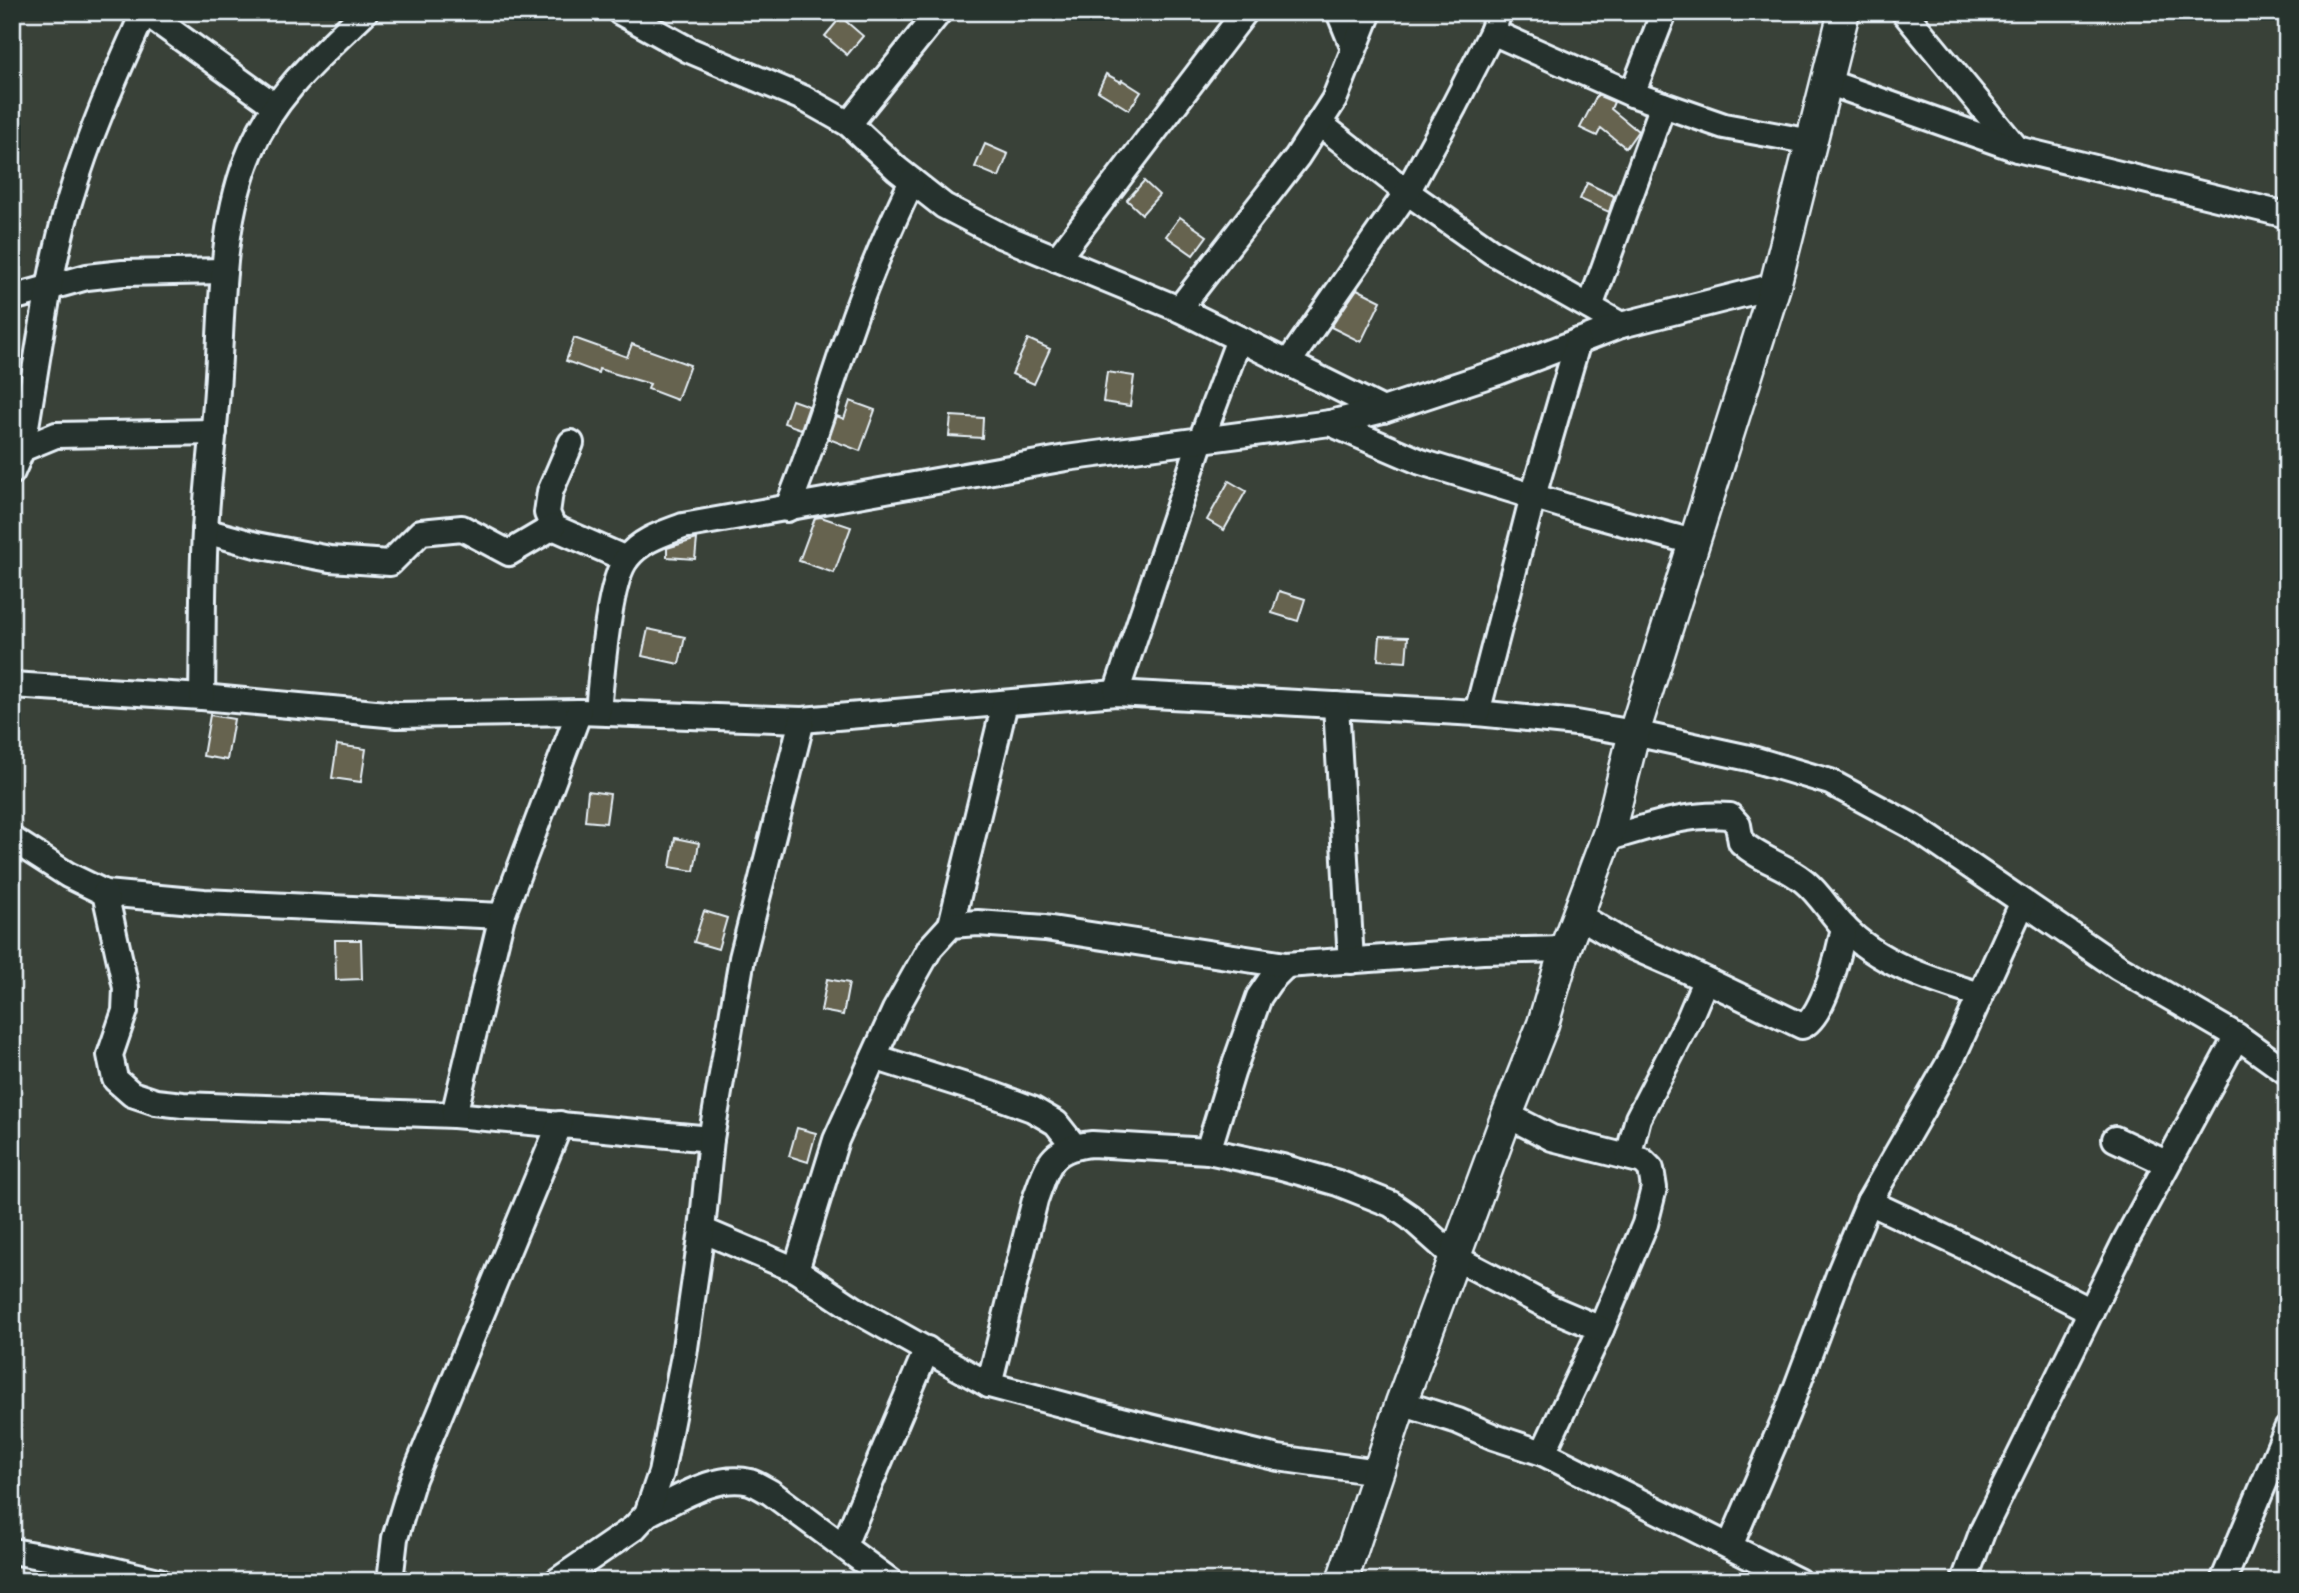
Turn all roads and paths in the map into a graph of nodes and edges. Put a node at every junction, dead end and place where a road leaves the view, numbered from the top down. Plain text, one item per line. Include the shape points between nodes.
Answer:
1 (144, 12) edge
2 (365, 12) edge
3 (620, 12) edge
4 (939, 12) edge
5 (1245, 12) edge
6 (1339, 12) edge
7 (1369, 12) edge
8 (1664, 12) edge
9 (1844, 12) edge
10 (1904, 12) edge
11 (1495, 22) edge
12 (1354, 49) junction
13 (1827, 82) junction
14 (1632, 94) junction
15 (1663, 105) junction
16 (275, 106) junction
17 (1319, 123) junction
18 (849, 124) junction
19 (1812, 142) junction
20 (2017, 149) junction
21 (912, 181) junction
22 (1407, 192) junction
23 (2287, 215) edge
24 (1058, 258) junction
25 (224, 271) junction
26 (1775, 286) junction
27 (49, 287) junction
28 (12, 298) edge
29 (1590, 307) junction
30 (1179, 309) junction
31 (1621, 325) junction
32 (1239, 339) junction
33 (1577, 341) junction
34 (1288, 363) junction
35 (1384, 410) junction
36 (1330, 423) junction
37 (214, 432) junction
38 (1201, 440) junction
39 (571, 443) dead end
40 (17, 461) edge
41 (1533, 496) junction
42 (787, 509) junction
43 (553, 527) junction
44 (205, 531) junction
45 (1693, 542) junction
46 (625, 559) junction
47 (12, 685) edge
48 (1116, 693) junction
49 (202, 697) junction
50 (1005, 703) junction
51 (1336, 705) junction
52 (588, 712) junction
53 (1477, 713) junction
54 (802, 720) junction
55 (1634, 733) junction
56 (12, 839) edge
57 (1606, 839) junction
58 (106, 893) junction
59 (2022, 904) junction
60 (1578, 915) junction
61 (502, 916) junction
62 (951, 925) junction
63 (1844, 927) junction
64 (1565, 949) junction
65 (1351, 961) junction
66 (1286, 965) junction
67 (1705, 981) junction
68 (1980, 995) junction
69 (2237, 1036) junction
70 (874, 1057) junction
71 (2287, 1072) edge
72 (454, 1115) junction
73 (1507, 1115) junction
74 (560, 1124) junction
75 (711, 1139) junction
76 (2115, 1139) dead end
77 (1074, 1146) junction
78 (1208, 1151) junction
79 (1628, 1157) junction
80 (2166, 1163) junction
81 (1869, 1202) junction
82 (702, 1230) junction
83 (1456, 1258) junction
84 (796, 1270) junction
85 (2091, 1311) junction
86 (1601, 1329) junction
87 (927, 1349) junction
88 (989, 1385) junction
89 (1401, 1404) junction
90 (2287, 1429) edge
91 (1543, 1453) junction
92 (1378, 1472) junction
93 (647, 1514) junction
94 (844, 1545) junction
95 (1730, 1546) junction
96 (12, 1551) edge
97 (159, 1581) edge
98 (390, 1581) edge
99 (557, 1581) edge
100 (890, 1581) edge
101 (1342, 1581) edge
102 (1798, 1581) edge
103 (1964, 1581) edge
104 (2222, 1581) edge

1 - 16 street
1 - 27 street via 103,105 69,201
2 - 16 street
3 - 18 street
4 - 18 street
5 - 24 street
6 - 12 street
7 - 12 street
8 - 14 street
9 - 13 street
10 - 20 street
11 - 14 street
11 - 22 street
12 - 17 street via 1334,100
13 - 19 street
13 - 20 street
14 - 15 street
15 - 19 street via 1724,126
15 - 29 street
16 - 25 street via 252,148 236,192
17 - 22 street
17 - 30 street
18 - 21 street
19 - 26 street
20 - 23 street
21 - 24 street via 944,206
21 - 42 street via 848,333
22 - 29 street via 1492,252
22 - 34 street
24 - 30 street
25 - 27 street via 123,273
25 - 37 street
26 - 31 street
26 - 45 street
27 - 28 street
27 - 40 street
29 - 31 street
30 - 32 street
31 - 33 street
32 - 34 street
32 - 38 street
33 - 35 street
33 - 41 street
34 - 35 street
35 - 36 street
36 - 38 street
36 - 41 street via 1421,461
37 - 40 street via 57,435
37 - 44 street
38 - 42 street via 1066,458
38 - 48 street
39 - 43 street via 550,492 547,513
41 - 45 street
41 - 53 street
42 - 46 street via 683,526 646,540
43 - 44 street via 509,553 462,528 421,532 390,563 330,559
43 - 46 street
44 - 49 street
45 - 55 street
46 - 52 street
47 - 49 street
48 - 50 street
48 - 51 street
49 - 52 street via 397,715
50 - 54 street
50 - 62 street
51 - 53 street
51 - 65 street
52 - 54 street
52 - 61 street
53 - 55 street
54 - 75 street via 741,958
55 - 57 street
55 - 59 street via 1749,758 1830,782 1912,826
56 - 58 street
57 - 60 street
57 - 63 street via 1671,819 1730,816 1738,825 1741,842 1804,881
58 - 61 street
58 - 72 street via 126,988 125,1011 110,1055 115,1079 132,1094 183,1105
59 - 68 street
59 - 69 street
60 - 64 street
60 - 67 street via 1626,944
61 - 72 street
62 - 66 street via 978,922 1045,928
62 - 70 street via 930,948
63 - 67 street via 1839,956 1808,1024 1795,1025
63 - 68 street via 1900,966
64 - 65 street
64 - 73 street via 1543,1024
65 - 66 street
66 - 78 street via 1259,998
67 - 79 street via 1638,1118
68 - 81 street via 1953,1056
69 - 71 street
69 - 80 street
70 - 77 street via 1032,1109 1056,1123
70 - 84 street via 836,1140
72 - 74 street
73 - 79 street via 1552,1138
73 - 83 street
74 - 75 street
74 - 98 street via 414,1479 395,1538
75 - 82 street
76 - 80 street
77 - 78 street
77 - 88 street via 1057,1153 1035,1200
78 - 83 street via 1338,1182 1375,1197 1410,1217
79 - 86 street via 1651,1169 1654,1188 1645,1224
80 - 85 street
81 - 85 street
81 - 95 street
82 - 84 street
82 - 93 street via 684,1355 661,1473
83 - 86 street
83 - 89 street
84 - 87 street
85 - 103 street via 1983,1530
86 - 91 street
87 - 88 street
87 - 94 street
88 - 92 street via 1278,1458
89 - 91 street
89 - 92 street
90 - 104 street
91 - 95 street
92 - 101 street
93 - 94 street via 719,1482 750,1482
93 - 99 street
94 - 100 street
95 - 102 street
96 - 97 street

